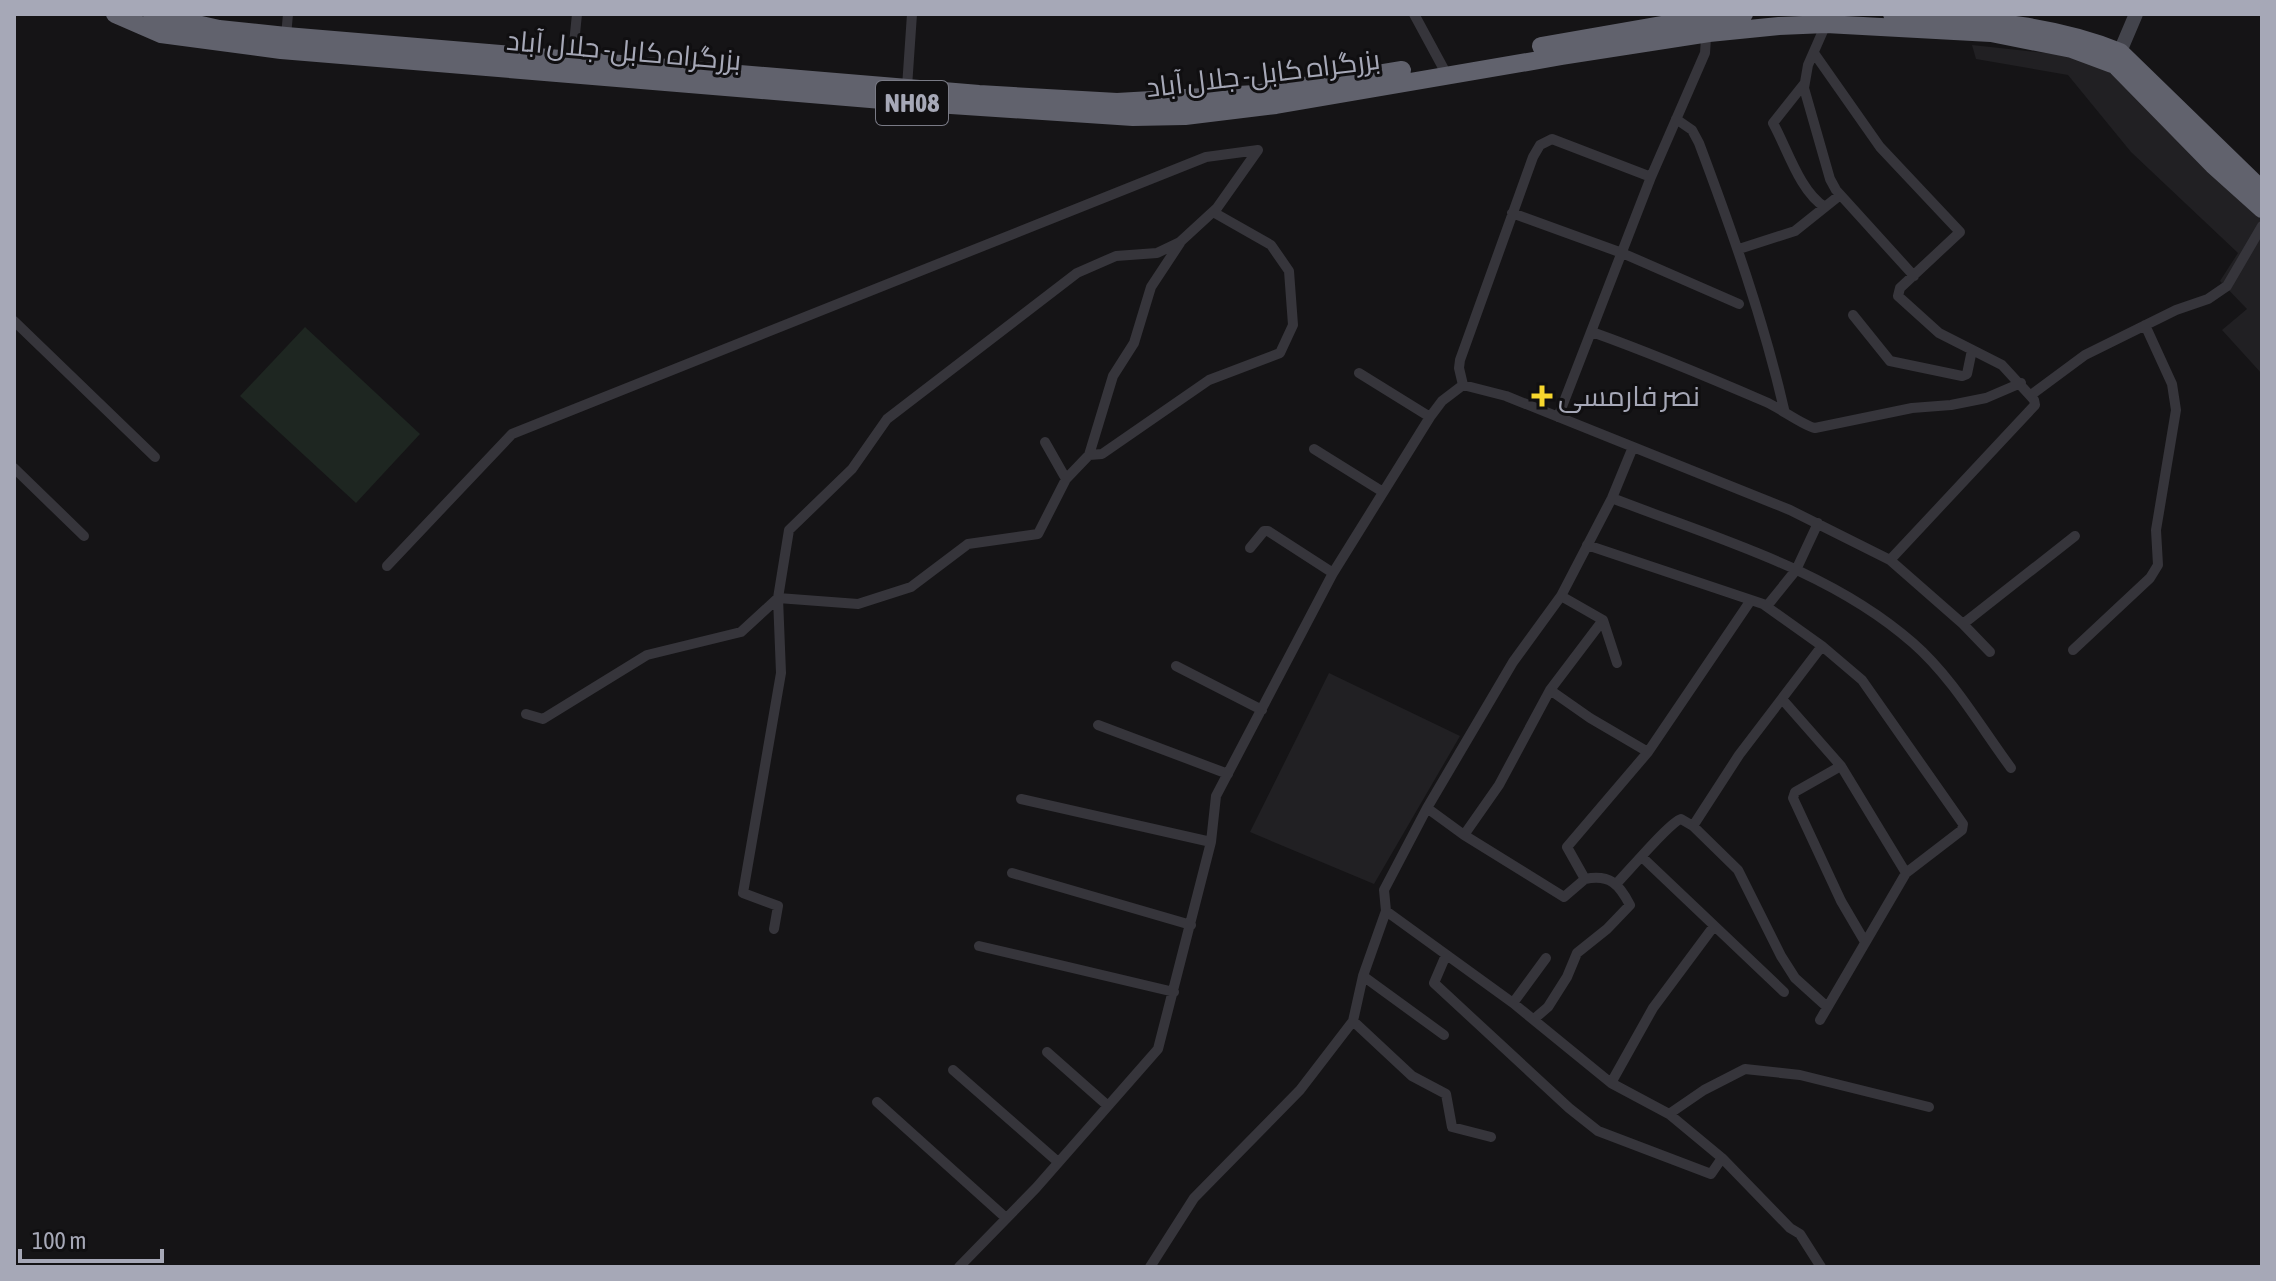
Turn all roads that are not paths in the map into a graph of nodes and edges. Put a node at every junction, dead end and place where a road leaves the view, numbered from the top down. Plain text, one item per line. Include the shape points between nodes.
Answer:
1 (115, 14) edge
2 (152, 14) edge
3 (288, 14) edge
4 (577, 14) edge
5 (912, 14) edge
6 (1414, 14) edge
7 (1744, 14) edge
8 (1892, 14) edge
9 (2136, 14) edge
10 (1689, 17) edge
11 (1826, 24) junction
12 (1709, 33) junction
13 (286, 36) junction
14 (1814, 53) junction
15 (2117, 58) junction
16 (572, 66) junction
17 (1444, 69) junction
18 (1804, 84) junction
19 (907, 87) junction
20 (1676, 119) junction
21 (1651, 177) junction
22 (2262, 190) edge
23 (1840, 195) junction
24 (1825, 207) junction
25 (2262, 209) edge
26 (1213, 212) junction
27 (1512, 213) junction
28 (2262, 226) edge
29 (1180, 242) junction
30 (1739, 249) junction
31 (1622, 253) junction
32 (1914, 276) junction
33 (1739, 304) dead end
34 (1853, 315) dead end
35 (14, 321) edge
36 (2145, 325) junction
37 (1592, 332) junction
38 (1972, 350) junction
39 (1359, 373) dead end
40 (2021, 383) junction
41 (1463, 385) junction
42 (2031, 395) junction
43 (1784, 409) junction
44 (1430, 417) junction
45 (1558, 417) junction
46 (1045, 442) dead end
47 (1633, 447) junction
48 (1314, 449) dead end
49 (1089, 455) junction
50 (155, 457) dead end
51 (14, 468) edge
52 (1066, 479) junction
53 (1383, 492) junction
54 (1612, 498) junction
55 (1818, 523) junction
56 (84, 536) dead end
57 (2075, 536) dead end
58 (1587, 545) junction
59 (1250, 548) dead end
60 (1890, 560) junction
61 (387, 566) dead end
62 (1796, 570) junction
63 (1333, 573) junction
64 (1561, 596) junction
65 (778, 598) junction
66 (1751, 600) junction
67 (1767, 606) junction
68 (1603, 620) junction
69 (1963, 624) junction
70 (1822, 646) junction
71 (2073, 650) dead end
72 (1990, 652) dead end
73 (1617, 663) dead end
74 (1176, 666) dead end
75 (1550, 690) junction
76 (1782, 699) junction
77 (1262, 710) junction
78 (526, 714) dead end
79 (1098, 725) dead end
80 (1648, 752) junction
81 (1841, 766) junction
82 (2011, 768) dead end
83 (1228, 774) junction
84 (1021, 799) dead end
85 (1427, 808) junction
86 (1693, 826) junction
87 (1464, 835) junction
88 (1211, 842) junction
89 (1643, 858) junction
90 (1012, 873) dead end
91 (1906, 873) junction
92 (1585, 879) junction
93 (1617, 883) junction
94 (1386, 911) junction
95 (1191, 925) junction
96 (1714, 926) junction
97 (774, 929) dead end
98 (1865, 942) junction
99 (979, 946) dead end
100 (1446, 955) junction
101 (1546, 958) dead end
102 (1363, 976) junction
103 (1174, 992) junction
104 (1784, 992) dead end
105 (1513, 1003) junction
106 (1826, 1006) junction
107 (1534, 1019) junction
108 (1820, 1020) dead end
109 (1353, 1021) junction
110 (1444, 1035) dead end
111 (1047, 1052) dead end
112 (953, 1070) dead end
113 (1611, 1083) junction
114 (877, 1102) dead end
115 (1108, 1106) junction
116 (1929, 1107) dead end
117 (1669, 1114) junction
118 (1491, 1137) dead end
119 (1722, 1158) junction
120 (1058, 1162) junction
121 (1006, 1218) junction
122 (959, 1267) edge
123 (1150, 1267) edge
124 (1821, 1267) edge

1 - 16 highway, بزرگراه کابل- جلال آباد / NH08 via 161,34 281,50
2 - 13 highway, بزرگراه کابل- جلال آباد / NH08
3 - 13 street
4 - 16 street
5 - 19 street
6 - 17 street
7 - 10 highway, بزرگراه کابل- جلال آباد / NH08
8 - 15 highway, بزرگراه کابل- جلال آباد / NH08 via 2022,24 2095,42
9 - 15 street
10 - 17 highway, بزرگراه کابل- جلال آباد / NH08
11 - 12 highway, بزرگراه کابل- جلال آباد / NH08
11 - 14 street
11 - 15 highway, بزرگراه کابل- جلال آباد / NH08 via 1991,33
12 - 17 highway, بزرگراه کابل- جلال آباد / NH08
12 - 20 street
13 - 16 highway, بزرگراه کابل- جلال آباد / NH08
14 - 18 street
14 - 32 street via 1880,147 1960,232
15 - 22 highway, بزرگراه کابل- جلال آباد / NH08
15 - 25 highway, بزرگراه کابل- جلال آباد / NH08 via 2213,165
16 - 17 highway, بزرگراه کابل- جلال آباد / NH08 via 891,101 1133,117 1276,105
16 - 19 highway, بزرگراه کابل- جلال آباد / NH08
17 - 19 highway, بزرگراه کابل- جلال آباد / NH08 via 1255,94 1117,102
18 - 23 street via 1830,179
18 - 24 street via 1773,123 1798,175
20 - 21 street
20 - 30 street via 1699,143
21 - 27 street via 1548,139 1533,157
21 - 31 street
23 - 24 street
23 - 32 street
24 - 30 street via 1795,231
26 - 29 street
26 - 49 street via 1271,245 1289,271 1293,325 1280,353 1209,380 1102,454
26 - 61 street via 1258,150 1206,157 512,434
27 - 31 street
27 - 41 street via 1460,360
28 - 36 street via 2227,286
29 - 49 street via 1151,287 1134,343 1113,376
29 - 65 street via 1157,253 1116,256 1077,273 887,419 852,469 789,530
30 - 43 street
31 - 33 street
31 - 37 street
32 - 38 street via 1898,296 1939,333
34 - 38 street via 1895,364 1962,376 1968,372
35 - 50 street
36 - 42 street via 2085,355
36 - 71 street via 2172,384 2176,410 2156,530 2158,565
37 - 43 street
37 - 45 street
38 - 40 street via 2002,365
39 - 44 street
40 - 42 street
40 - 43 street via 1986,398 1815,428
41 - 44 street
41 - 45 street
42 - 60 street via 2035,405
44 - 53 street
45 - 47 street
46 - 52 street
47 - 54 street
47 - 55 street
48 - 53 street
49 - 52 street
51 - 56 street
52 - 65 street via 1038,534 968,544 911,587 858,604
53 - 63 street
54 - 58 street
54 - 62 street
55 - 60 street
55 - 62 street
57 - 69 street
58 - 64 street
58 - 66 street
59 - 63 street via 1268,531
60 - 69 street
62 - 67 street
62 - 82 street via 1876,614 1914,644
63 - 77 street
64 - 68 street
64 - 85 street via 1513,662
65 - 78 street via 741,632 647,655 543,719
65 - 97 street via 781,673 743,893 778,906
66 - 67 street
66 - 80 street
67 - 70 street
68 - 73 street
68 - 75 street
69 - 72 street
70 - 76 street
70 - 91 street via 1862,680 1964,827
74 - 77 street
75 - 80 street
75 - 87 street via 1499,785
76 - 81 street
76 - 86 street
77 - 83 street
79 - 83 street
80 - 92 street via 1567,847
81 - 91 street
81 - 98 street via 1793,798
83 - 88 street via 1216,796
84 - 88 street
85 - 87 street
85 - 94 street via 1384,890
86 - 89 street via 1677,819
86 - 106 street via 1738,870 1795,978
87 - 92 street via 1564,897
88 - 95 street
89 - 93 street
89 - 96 street
90 - 95 street
91 - 98 street
92 - 93 street
93 - 107 street via 1628,909 1577,953 1548,1007
94 - 100 street
94 - 102 street
95 - 103 street
96 - 104 street
96 - 113 street via 1653,1008
98 - 106 street
99 - 103 street
100 - 105 street
100 - 119 street via 1434,983 1598,1131 1711,1174
101 - 105 street
102 - 109 street
102 - 110 street
103 - 115 street via 1158,1049
105 - 107 street
106 - 108 street
107 - 113 street
109 - 118 street via 1412,1076 1446,1094 1452,1127
109 - 123 street via 1300,1090 1194,1198
111 - 115 street
112 - 120 street
113 - 117 street
114 - 121 street
115 - 120 street
116 - 117 street via 1800,1075 1745,1069
117 - 119 street
119 - 124 street via 1800,1234
120 - 121 street
121 - 122 street

